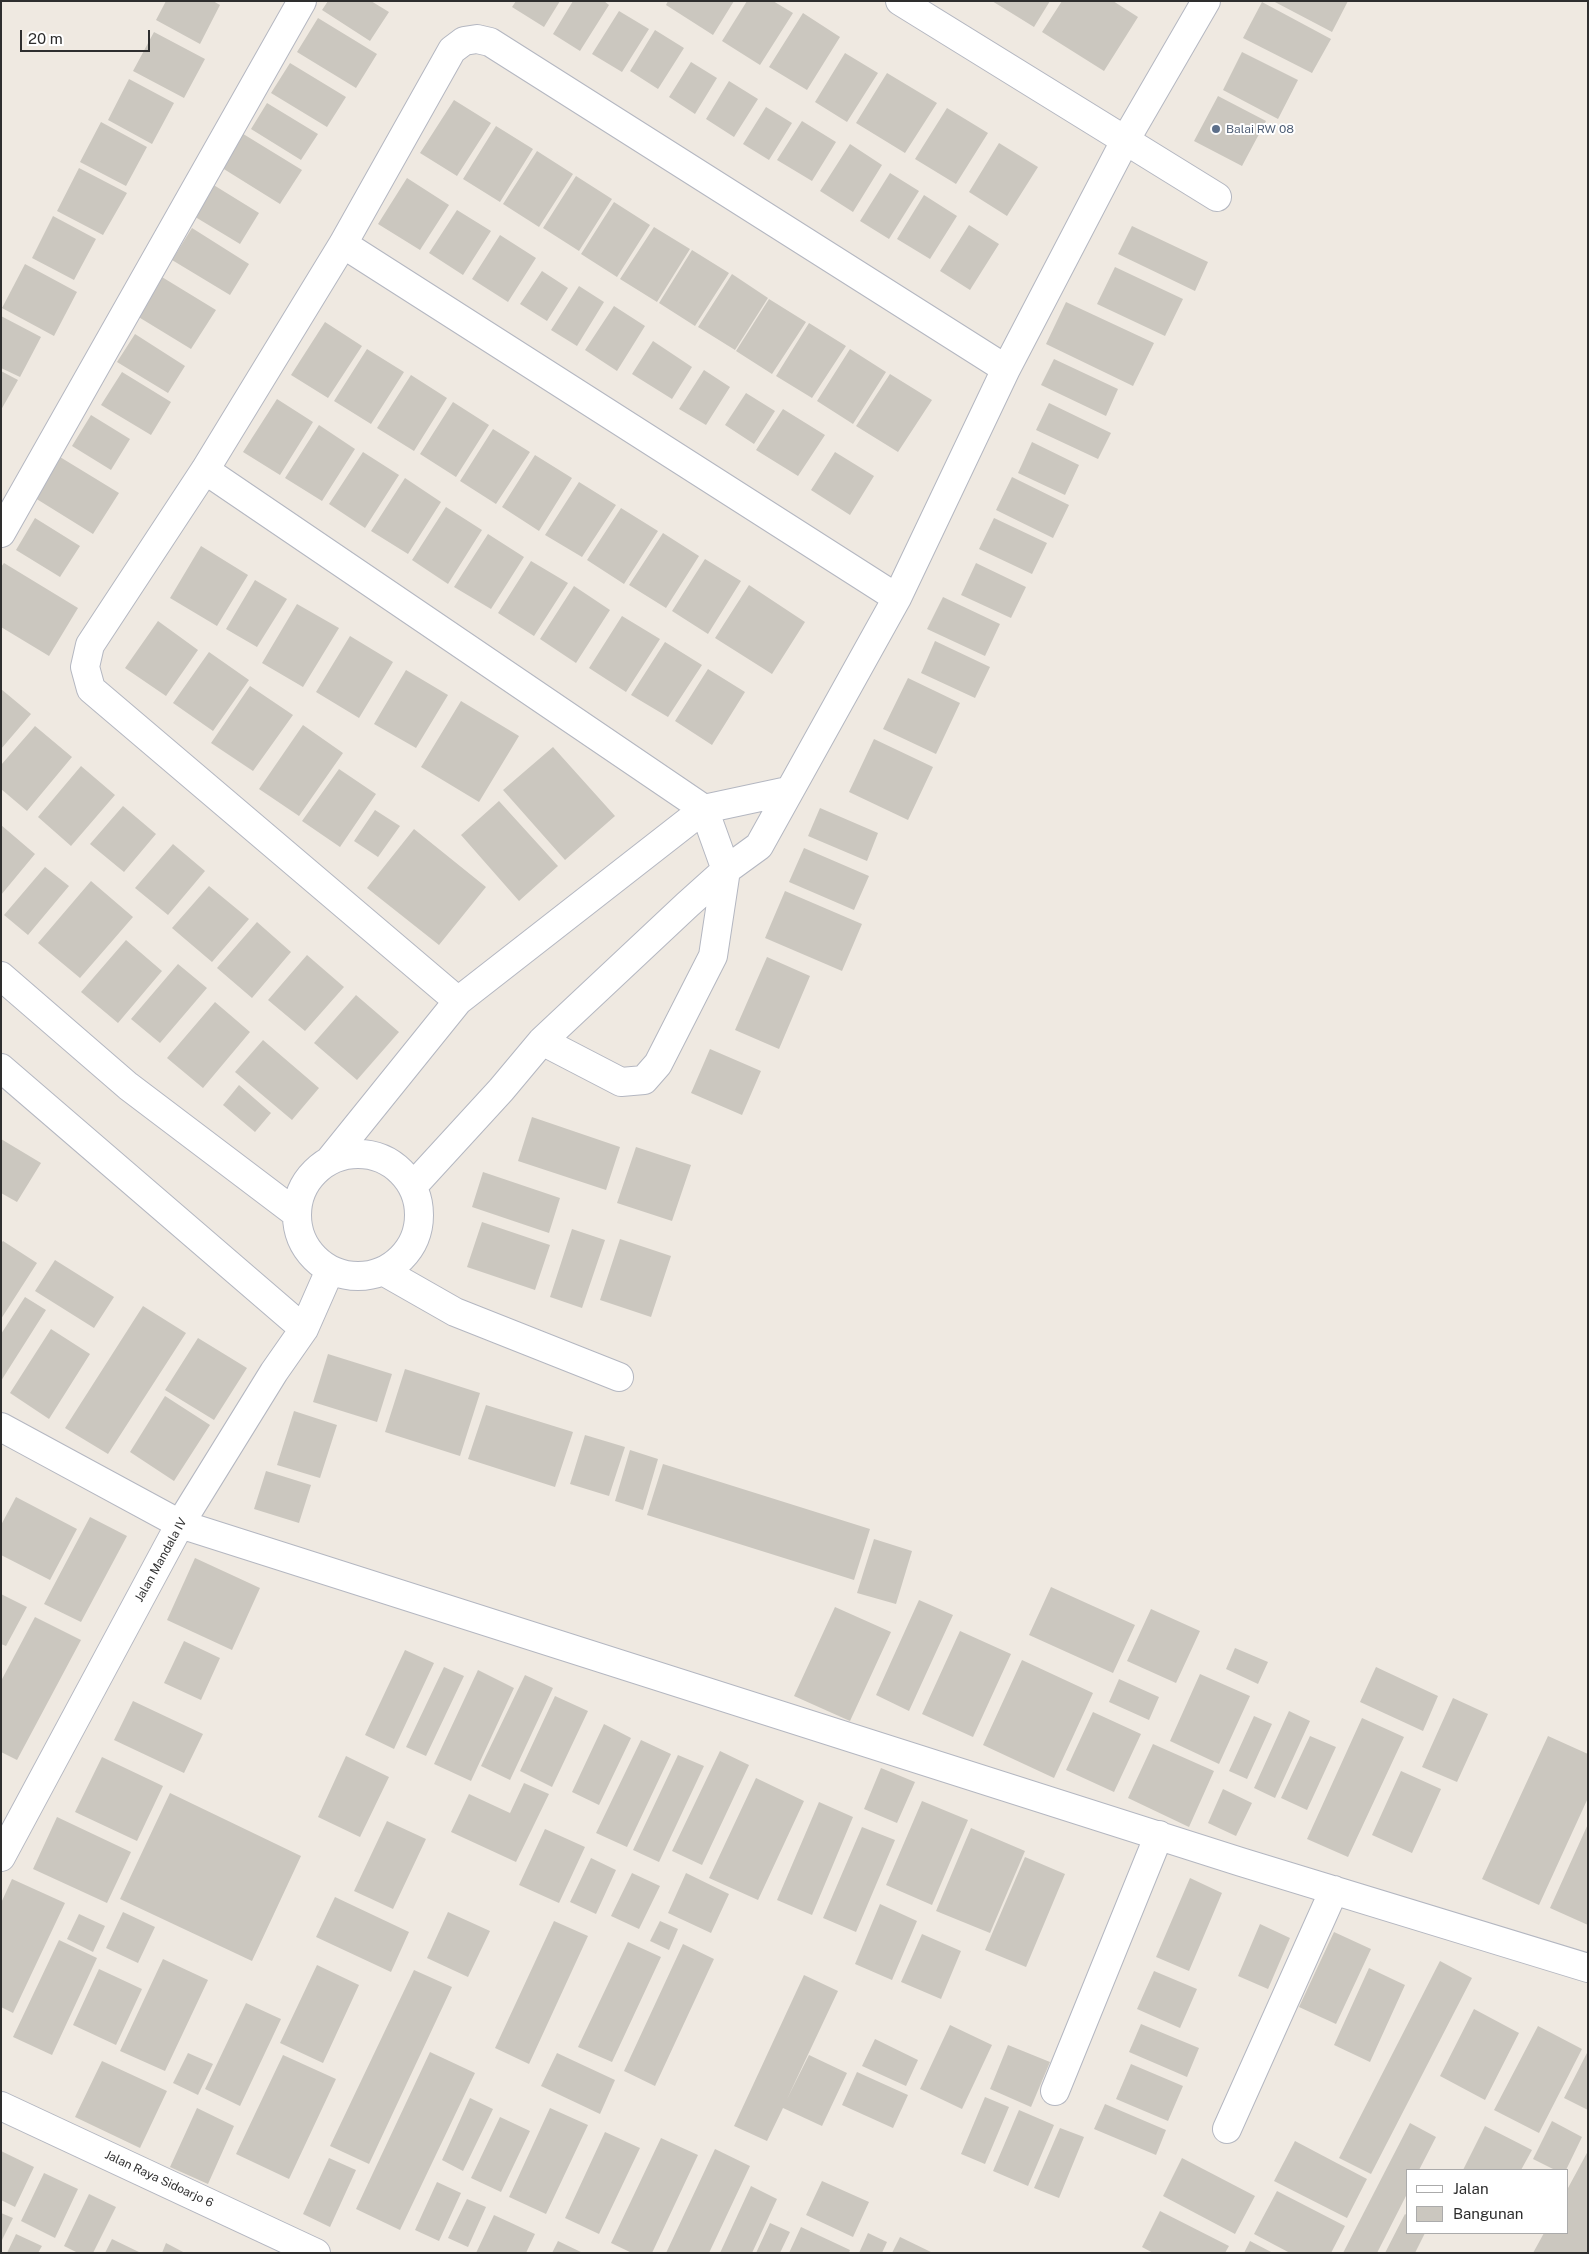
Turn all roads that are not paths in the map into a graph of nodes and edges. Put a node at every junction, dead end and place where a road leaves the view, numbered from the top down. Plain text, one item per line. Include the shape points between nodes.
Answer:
1 (302, 1) edge
2 (900, 1) edge
3 (1206, 1) edge
4 (1126, 139) junction
5 (1217, 196) dead end
6 (343, 244) junction
7 (1006, 369) junction
8 (206, 470) junction
9 (1, 533) edge
10 (897, 598) junction
11 (788, 791) junction
12 (704, 809) junction
13 (726, 870) junction
14 (1, 976) edge
15 (458, 1001) junction
16 (542, 1041) junction
17 (1, 1068) edge
18 (329, 1161) junction
19 (413, 1186) junction
20 (297, 1214) junction
21 (330, 1270) junction
22 (383, 1271) junction
23 (304, 1329) junction
24 (619, 1377) dead end
25 (1, 1427) edge
26 (180, 1524) junction
27 (1159, 1835) junction
28 (1, 1857) edge
29 (1334, 1890) junction
30 (1588, 1968) edge
31 (1055, 2091) dead end
32 (1, 2106) edge
33 (1227, 2129) dead end
34 (316, 2253) edge

1 - 9 street
2 - 4 street
3 - 4 street
4 - 5 street
4 - 7 street
6 - 7 street via 452,50 464,41 477,39 490,42
6 - 8 street
6 - 10 street
7 - 10 street
8 - 12 street
8 - 15 street via 90,644 85,667 91,689
10 - 11 street
11 - 12 street
11 - 13 street via 759,846
12 - 13 street
12 - 15 street
13 - 16 street
13 - 16 street via 714,956 658,1064 644,1080 621,1082
14 - 20 street via 128,1086
15 - 18 street
16 - 19 street
17 - 23 street
18 - 19 street via 352,1154 376,1156 398,1168
18 - 20 street via 311,1175 301,1193
19 - 22 street via 420,1210 417,1235 404,1257
20 - 21 street via 301,1236 312,1256
21 - 22 street via 356,1277
21 - 23 street, Jalan Mandala IV
22 - 24 street via 456,1312
23 - 26 street, Jalan Mandala IV
25 - 26 street
26 - 27 street
26 - 28 street, Jalan Mandala IV
27 - 29 street
27 - 31 street
29 - 30 street
29 - 33 street
32 - 34 street, Jalan Raya Sidoarjo 6

